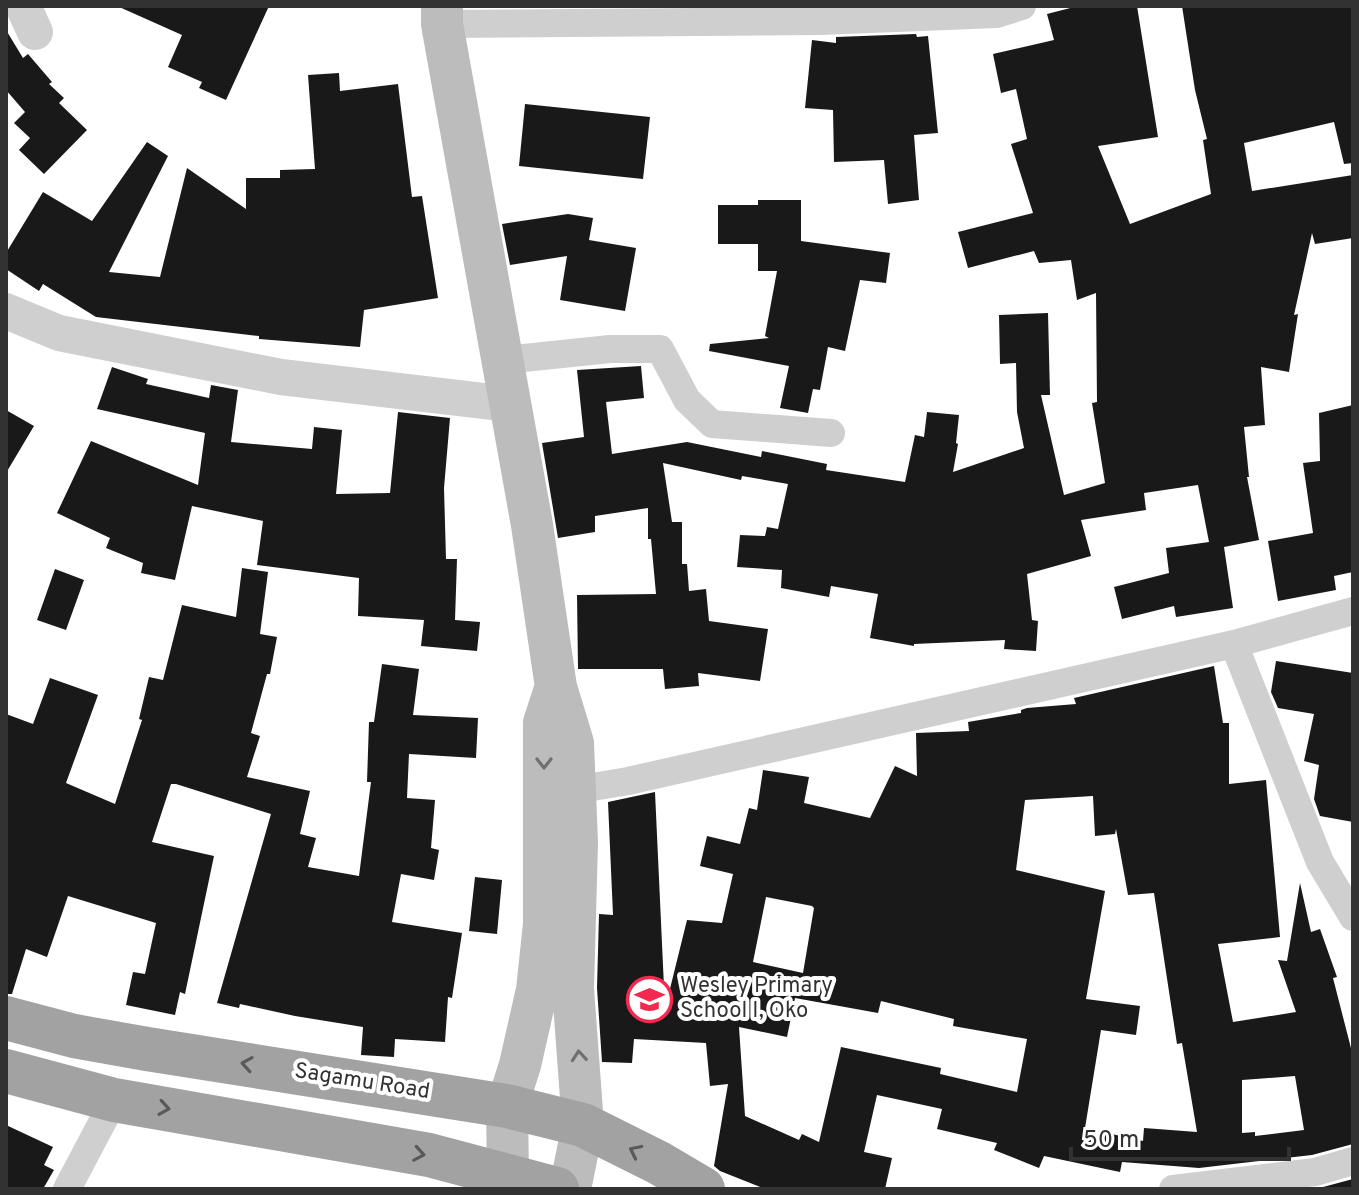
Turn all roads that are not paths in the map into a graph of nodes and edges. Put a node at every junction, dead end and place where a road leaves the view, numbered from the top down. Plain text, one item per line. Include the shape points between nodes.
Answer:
1 (1022, 6) edge
2 (821, 13) edge
3 (442, 15) edge
4 (6, 311) edge
5 (504, 360) junction
6 (510, 404) junction
7 (831, 433) dead end
8 (1353, 611) edge
9 (1234, 644) junction
10 (556, 687) junction
11 (575, 790) junction
12 (1353, 917) edge
13 (6, 1018) edge
14 (6, 1071) edge
15 (114, 1100) junction
16 (507, 1106) junction
17 (583, 1125) junction
18 (1353, 1161) edge
19 (512, 1183) edge
20 (67, 1189) edge
21 (557, 1189) edge
22 (570, 1189) edge
23 (703, 1189) edge
24 (1173, 1189) edge

1 - 2 street via 997,14
2 - 3 street
3 - 5 main road
4 - 6 street via 59,333 281,377
5 - 6 main road
5 - 7 street via 660,349 687,400 712,424
6 - 10 main road
8 - 9 street
9 - 11 street
9 - 12 street via 1320,862
10 - 11 main road via 573,743
10 -> 16 main road via 544,723 544,924 537,990
17 -> 11 main road via 573,989
16 -> 13 highway, Sagamu Road via 147,1049
14 - 15 highway
15 -> 19 highway via 429,1155
15 - 20 street
16 - 17 highway, Sagamu Road
16 - 19 main road
17 - 22 main road
23 -> 17 highway, Sagamu Road
18 - 24 street via 1315,1172
19 - 21 highway

